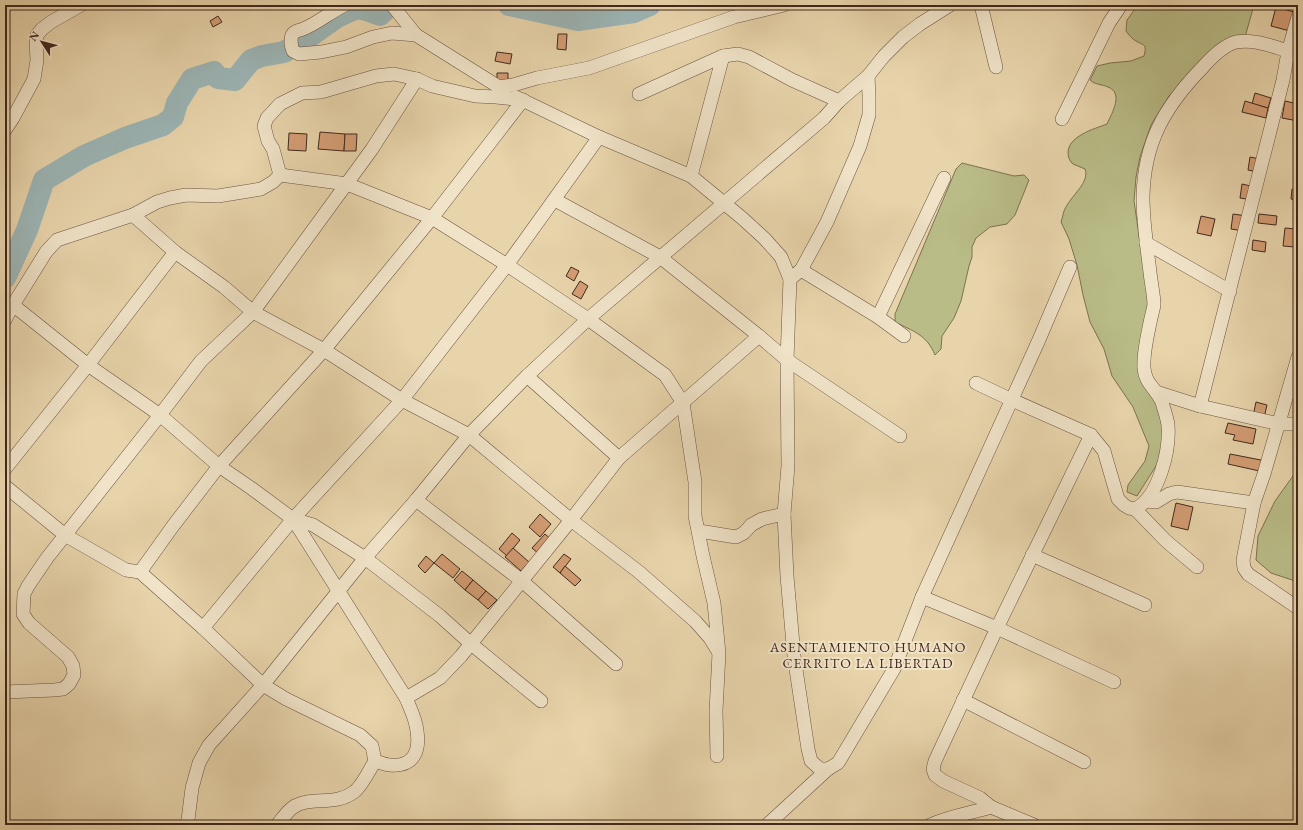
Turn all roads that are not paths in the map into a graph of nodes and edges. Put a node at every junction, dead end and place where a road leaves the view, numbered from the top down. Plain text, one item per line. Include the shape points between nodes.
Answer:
1 (81, 5) edge
2 (345, 5) edge
3 (392, 5) edge
4 (784, 5) edge
5 (950, 5) edge
6 (981, 5) edge
7 (1121, 5) edge
8 (1298, 17) edge
9 (416, 35) junction
10 (1293, 53) edge
11 (723, 56) junction
12 (996, 67) dead end
13 (868, 76) junction
14 (417, 79) junction
15 (499, 87) junction
16 (639, 94) dead end
17 (522, 100) junction
18 (839, 101) junction
19 (9, 115) edge
20 (1062, 119) dead end
21 (5, 130) edge
22 (599, 137) junction
23 (280, 175) junction
24 (691, 176) junction
25 (944, 178) dead end
26 (347, 184) junction
27 (554, 200) junction
28 (724, 203) junction
29 (133, 215) junction
30 (432, 218) junction
31 (1146, 243) junction
32 (175, 252) junction
33 (660, 257) junction
34 (507, 265) junction
35 (1070, 267) dead end
36 (801, 270) junction
37 (790, 279) junction
38 (1230, 291) junction
39 (13, 305) junction
40 (253, 312) junction
41 (878, 317) junction
42 (588, 319) junction
43 (5, 320) edge
44 (759, 336) junction
45 (904, 336) dead end
46 (324, 350) junction
47 (1298, 357) edge
48 (787, 360) junction
49 (88, 365) junction
50 (526, 376) junction
51 (976, 383) dead end
52 (1156, 392) junction
53 (402, 400) junction
54 (1012, 400) junction
55 (684, 403) junction
56 (1200, 406) junction
57 (160, 415) junction
58 (1279, 424) junction
59 (1298, 424) edge
60 (469, 435) junction
61 (1091, 435) junction
62 (900, 436) dead end
63 (619, 458) junction
64 (219, 466) junction
65 (5, 469) edge
66 (5, 486) edge
67 (416, 500) junction
68 (1146, 501) junction
69 (1254, 503) junction
70 (1135, 509) junction
71 (784, 514) junction
72 (293, 519) junction
73 (572, 520) junction
74 (699, 531) junction
75 (65, 535) junction
76 (1032, 555) junction
77 (365, 558) junction
78 (1197, 566) dead end
79 (140, 572) junction
80 (522, 581) junction
81 (339, 591) junction
82 (922, 597) junction
83 (1145, 605) dead end
84 (1298, 608) edge
85 (203, 628) junction
86 (997, 628) junction
87 (470, 643) junction
88 (719, 653) junction
89 (616, 664) dead end
90 (1114, 682) dead end
91 (263, 685) junction
92 (5, 692) edge
93 (406, 698) junction
94 (963, 700) junction
95 (541, 701) dead end
96 (717, 756) dead end
97 (375, 761) junction
98 (1084, 762) dead end
99 (828, 769) junction
100 (991, 807) junction
101 (186, 825) edge
102 (277, 825) edge
103 (766, 825) edge
104 (930, 825) edge
105 (1034, 825) edge

1 - 19 street via 51,22 37,35 34,78
2 - 9 street via 303,29 296,30 292,36 292,47 299,54 321,52 392,32
3 - 9 street
4 - 15 street via 734,17 589,68
5 - 13 street via 903,37
6 - 12 street
7 - 20 street
8 - 10 street
9 - 15 street
10 - 31 street via 1252,41 1235,42 1209,60 1169,106 1156,130 1146,163 1143,198
10 - 38 street via 1283,80
11 - 16 street
11 - 18 street via 738,54 749,57
11 - 24 street
13 - 18 street
13 - 36 street via 869,115 860,146 827,222
14 - 17 street via 432,86 474,96
14 - 23 street via 394,74 376,76 327,91 302,93 280,104 267,118 264,126
14 - 26 street
15 - 17 street
17 - 22 street
17 - 30 street
18 - 28 street via 824,118
19 - 21 street
22 - 24 street
22 - 27 street
23 - 26 street
23 - 29 street via 261,189 218,196 186,195 170,198
24 - 28 street
25 - 41 street
26 - 30 street
26 - 40 street
27 - 33 street
27 - 34 street
28 - 33 street
28 - 37 street via 765,239 781,257
29 - 32 street
29 - 39 street via 57,240 46,252
30 - 34 street
30 - 46 street
31 - 38 street
31 - 52 street via 1154,305 1144,367 1145,378
32 - 40 street via 224,287
32 - 49 street
33 - 42 street
33 - 44 street
34 - 42 street
34 - 53 street
35 - 54 street
36 - 37 street
36 - 41 street
37 - 48 street
38 - 56 street
39 - 43 street
39 - 49 street
40 - 46 street
40 - 57 street via 201,361
41 - 45 street
42 - 50 street
42 - 55 street via 665,375
44 - 48 street
44 - 55 street
46 - 53 street
46 - 64 street
47 - 58 street
48 - 62 street
48 - 71 street via 788,466
49 - 57 street
49 - 65 street
50 - 60 street
50 - 63 street
51 - 54 street
52 - 56 street
52 - 68 street via 1166,415 1168,440 1155,486
53 - 60 street
53 - 72 street
54 - 61 street
54 - 82 street
55 - 63 street
55 - 74 street via 695,482 695,516
56 - 58 street
57 - 64 street
57 - 75 street
58 - 59 street
58 - 69 street
60 - 67 street
60 - 73 street
61 - 70 street via 1104,451 1118,499 1129,508
61 - 76 street
63 - 73 street
64 - 72 street
64 - 79 street
66 - 75 street
67 - 77 street
67 - 80 street
68 - 69 street via 1156,502 1177,492
68 - 70 street
69 - 84 street via 1243,560 1244,568 1248,574
70 - 78 street via 1166,541
71 - 74 street via 762,519 736,537
71 - 99 street via 794,656 808,750 811,761 820,769
72 - 77 street via 313,525
72 - 81 street
72 - 85 street
73 - 80 street
73 - 88 street via 639,572 695,621
74 - 88 street via 714,603
75 - 79 street via 126,570
75 - 92 street via 28,586 24,594 23,614 29,623 68,657 74,675 63,689
76 - 83 street
76 - 86 street
77 - 81 street
77 - 87 street via 440,616
79 - 85 street
80 - 87 street
80 - 89 street
81 - 91 street
81 - 93 street
82 - 86 street
82 - 99 street via 894,669 838,763
85 - 91 street
86 - 90 street
86 - 94 street
87 - 93 street via 440,678
87 - 95 street
88 - 96 street
91 - 97 street via 360,735 372,746
91 - 101 street via 209,745 199,763
93 - 97 street via 417,730 416,753 406,763 389,765
94 - 98 street
94 - 100 street via 933,769 935,776 980,798
97 - 102 street via 356,791 343,798 308,802 292,808
99 - 103 street
100 - 104 street
100 - 105 street

